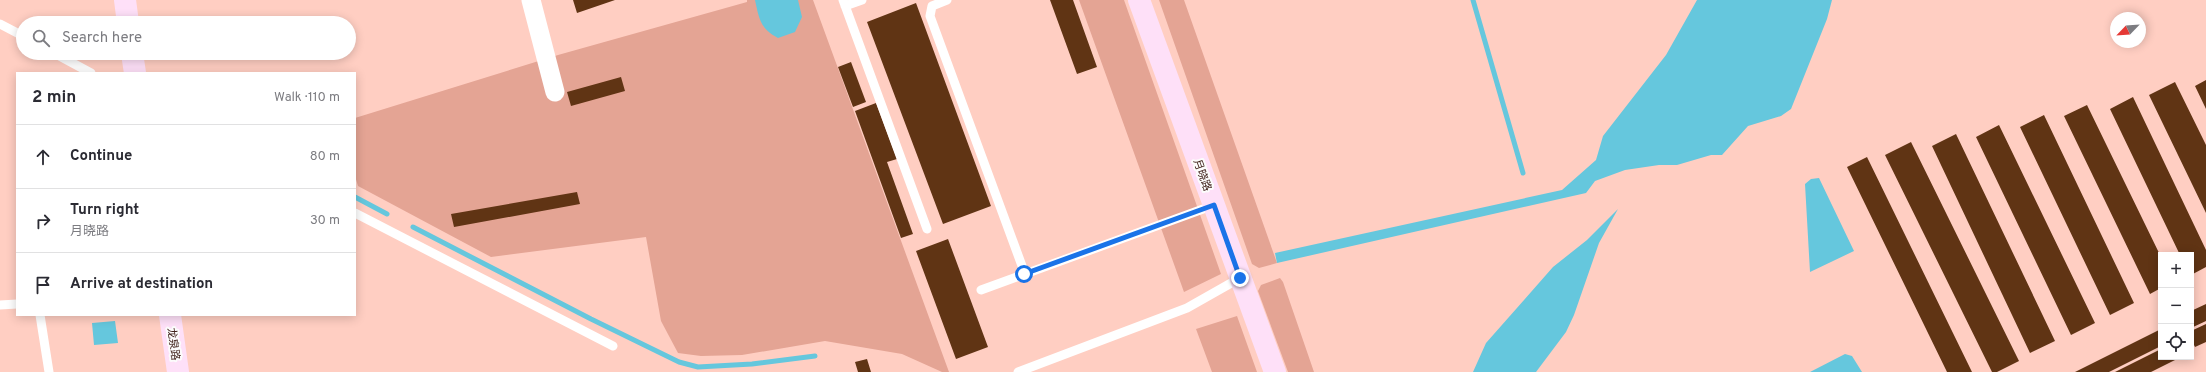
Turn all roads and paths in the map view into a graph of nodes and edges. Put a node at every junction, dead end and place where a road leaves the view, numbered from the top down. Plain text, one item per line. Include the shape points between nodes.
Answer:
1 (125, 0) edge
2 (531, 0) edge
3 (862, 0) edge
4 (947, 0) edge
5 (1139, 0) edge
6 (844, 3) edge
7 (127, 16) edge
8 (0, 24) edge
9 (16, 32) edge
10 (67, 60) edge
11 (133, 60) edge
12 (88, 72) edge
13 (135, 72) edge
14 (556, 92) dead end
15 (1214, 205) junction
16 (356, 214) edge
17 (927, 229) dead end
18 (1024, 274) junction
19 (1240, 278) junction
20 (981, 290) dead end
21 (16, 304) edge
22 (0, 305) edge
23 (40, 316) edge
24 (170, 316) edge
25 (613, 346) dead end
26 (49, 372) edge
27 (178, 372) edge
28 (1018, 372) edge
29 (1275, 372) edge

1 - 7 street
2 - 14 street
3 - 6 lane
4 - 18 lane via 932,6 930,16
5 - 15 street, 月晓路
6 - 17 lane
8 - 9 lane
10 - 12 lane
11 - 13 street
15 - 18 lane
15 - 19 street, 月晓路
16 - 25 lane
18 - 20 lane
19 - 28 lane via 1187,308
19 - 29 street, 月晓路
21 - 22 lane
23 - 26 lane
24 - 27 street, 龙泉路

